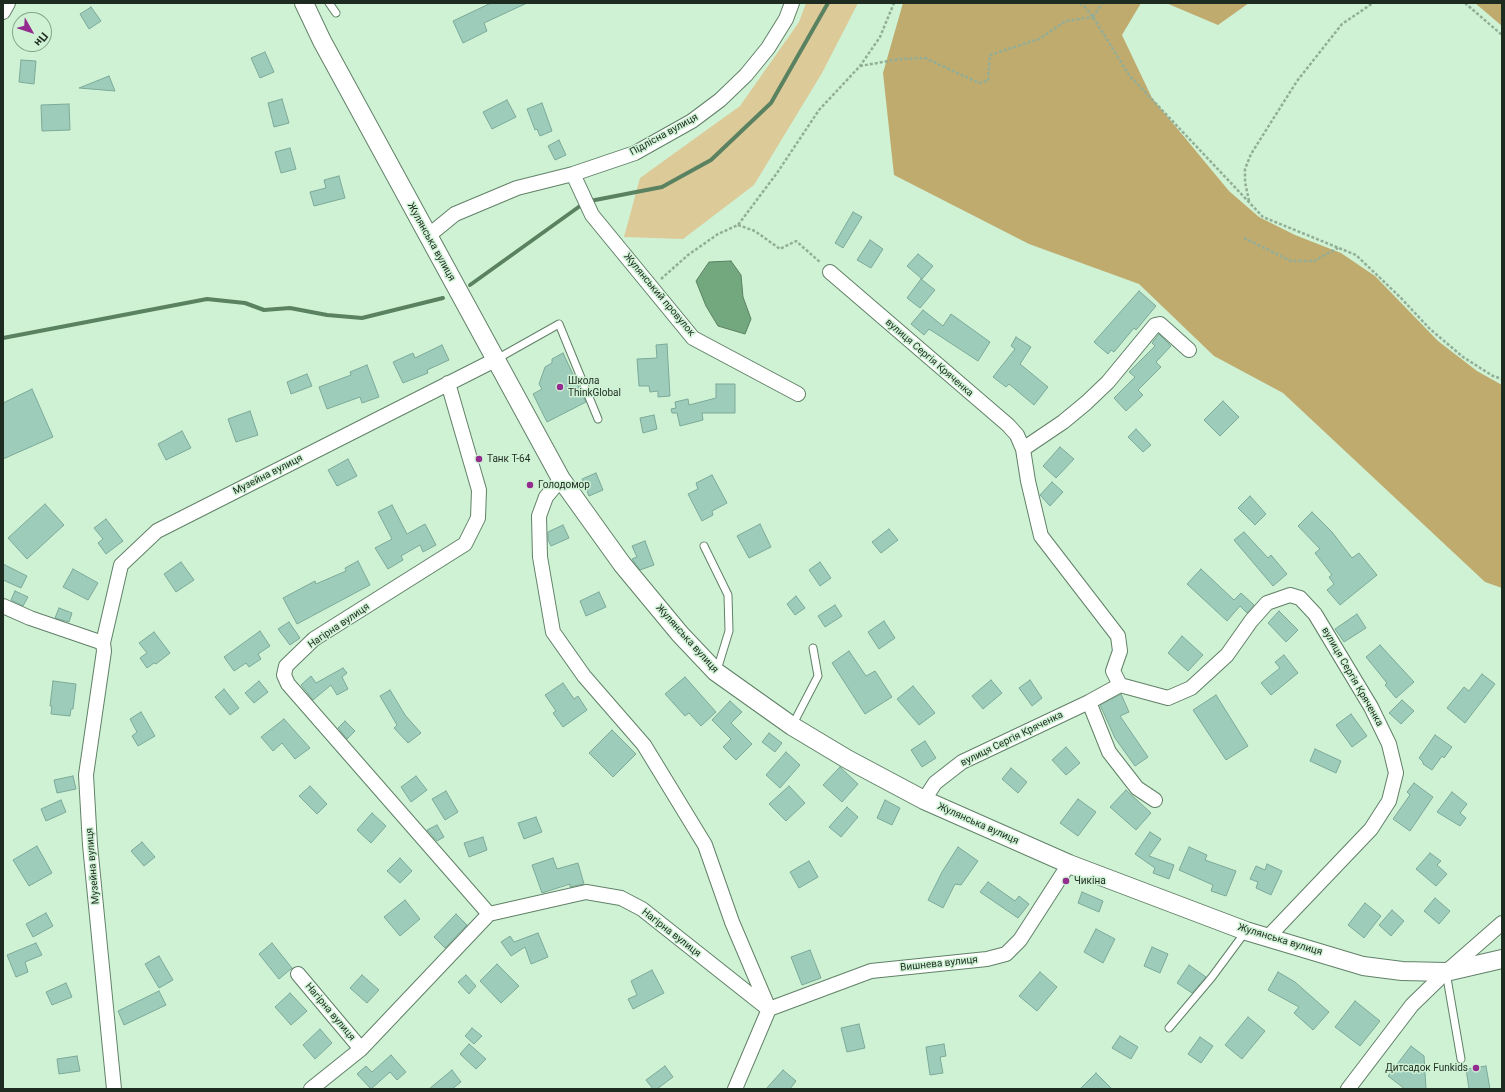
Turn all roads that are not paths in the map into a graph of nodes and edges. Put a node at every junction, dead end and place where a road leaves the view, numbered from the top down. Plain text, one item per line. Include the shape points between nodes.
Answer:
1 (8, 3) edge
2 (304, 3) edge
3 (329, 3) edge
4 (792, 3) edge
5 (3, 12) edge
6 (336, 13) dead end
7 (573, 174) junction
8 (428, 236) junction
9 (830, 272) road end
10 (1189, 350) dead end
11 (495, 360) junction
12 (448, 383) junction
13 (798, 394) dead end
14 (598, 419) dead end
15 (1023, 448) junction
16 (561, 479) junction
17 (704, 546) dead end
18 (3, 606) edge
19 (103, 644) junction
20 (814, 648) dead end
21 (716, 672) junction
22 (1120, 685) junction
23 (1089, 702) junction
24 (792, 726) junction
25 (924, 800) junction
26 (1155, 800) dead end
27 (1069, 864) junction
28 (489, 914) junction
29 (1502, 923) edge
30 (1246, 931) junction
31 (1268, 937) junction
32 (1502, 959) edge
33 (1446, 972) junction
34 (298, 974) dead end
35 (769, 1009) junction
36 (1169, 1028) dead end
37 (361, 1049) junction
38 (1461, 1059) dead end
39 (114, 1089) edge
40 (311, 1089) edge
41 (735, 1089) edge
42 (1348, 1089) edge

1 - 5 street
2 - 8 street, Жулянська вулиця
3 - 6 lane
4 - 7 street, Підлісна вулиця via 786,19 768,48 746,75 720,100 692,121 635,153
7 - 8 street, Підлісна вулиця via 516,188 455,214
7 - 13 street, Жулянський провулок via 592,215 693,338
8 - 11 street, Жулянська вулиця
9 - 15 street, вулиця Сергія Кряченка via 1008,426 1017,435
10 - 15 street via 1160,324 1155,325 1108,382 1086,403 1063,422
11 - 12 street, Музейна вулиця
11 - 14 lane via 559,324
11 - 16 street, Жулянська вулиця
12 - 19 street, Музейна вулиця via 157,531 122,565
12 - 28 street, Нагірна вулиця via 480,490 478,518 465,544 314,639 286,666 284,675 288,684
15 - 22 street, вулиця Сергія Кряченка via 1041,536 1118,636 1120,651 1113,671
16 - 21 street, Жулянська вулиця via 622,564 680,634
16 - 35 street via 546,497 539,516 540,557 553,632 584,676 644,745 705,845 732,922
17 - 21 lane via 728,595 729,632
18 - 19 street
19 - 39 street, Музейна вулиця via 86,775 90,845
20 - 24 lane via 818,676
21 - 24 street, Жулянська вулиця
22 - 23 street, вулиця Сергія Кряченка
22 - 31 street, вулиця Сергія Кряченка via 1168,698 1191,688 1227,655 1267,603 1290,595 1300,598 1315,614 1371,707 1389,744 1396,773 1389,801 1371,829
23 - 25 street, вулиця Сергія Кряченка via 962,762 935,783
23 - 26 street via 1109,752 1137,788
24 - 25 street, Жулянська вулиця
25 - 27 street, Жулянська вулиця
27 - 30 street, Жулянська вулиця
27 - 35 street, Вишнева вулиця via 1020,940 1006,954 987,959 871,970
28 - 35 street, Нагірна вулиця via 586,892 621,898 642,909
28 - 37 street, Нагірна вулиця
29 - 33 street
30 - 31 street, Жулянська вулиця
30 - 36 lane via 1212,978
31 - 33 street, Жулянська вулиця via 1363,966 1402,971
32 - 33 street, Жулянська вулиця
33 - 38 lane
33 - 42 street via 1412,1005
34 - 37 street, Нагірна вулиця
35 - 41 street
37 - 40 street, Нагірна вулиця

